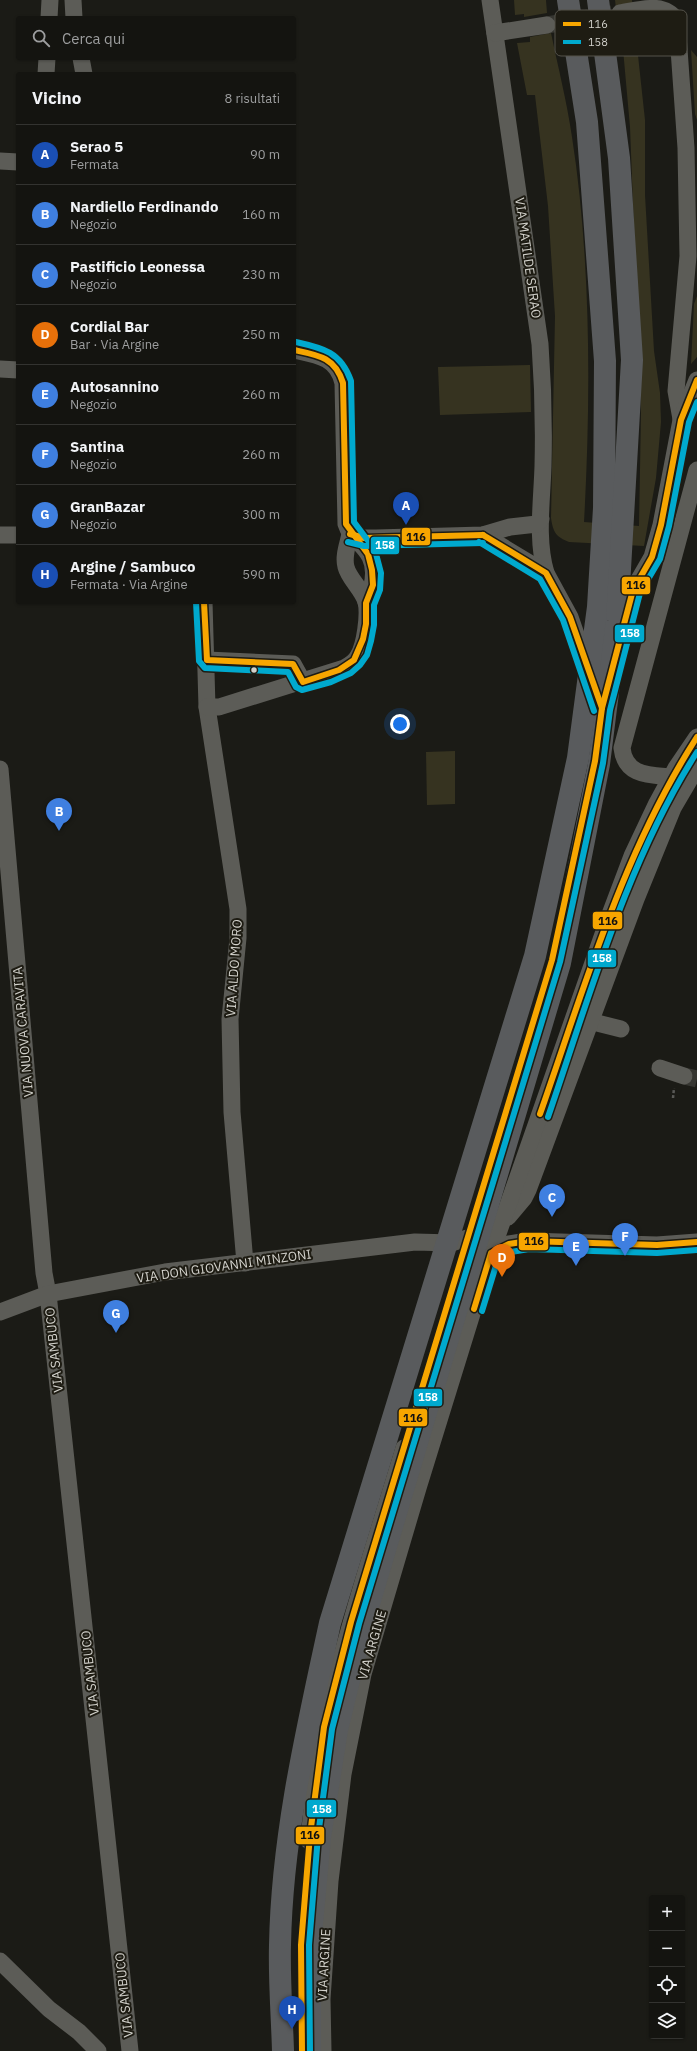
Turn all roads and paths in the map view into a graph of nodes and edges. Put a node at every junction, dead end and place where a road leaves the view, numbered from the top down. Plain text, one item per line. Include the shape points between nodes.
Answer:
1 (50, 0) edge
2 (73, 0) edge
3 (490, 0) edge
4 (561, 0) edge
5 (568, 0) edge
6 (563, 10) edge
7 (570, 10) edge
8 (642, 10) edge
9 (665, 10) edge
10 (49, 16) edge
11 (74, 16) edge
12 (547, 24) tunnel mouth
13 (495, 33) junction
14 (573, 56) edge
15 (577, 56) edge
16 (605, 56) edge
17 (681, 56) edge
18 (47, 60) edge
19 (81, 60) edge
20 (46, 72) edge
21 (84, 72) edge
22 (587, 122) junction
23 (691, 149) edge
24 (0, 160) edge
25 (16, 162) edge
26 (693, 257) edge
27 (296, 351) edge
28 (0, 370) edge
29 (16, 370) edge
30 (697, 380) edge
31 (681, 420) junction
32 (697, 470) edge
33 (614, 509) junction
34 (541, 519) junction
35 (350, 534) junction
36 (0, 535) edge
37 (16, 535) edge
38 (483, 535) junction
39 (546, 573) junction
40 (366, 602) junction
41 (204, 604) edge
42 (207, 660) junction
43 (303, 682) junction
44 (207, 707) junction
45 (602, 708) junction
46 (697, 737) edge
47 (697, 767) edge
48 (0, 769) edge
49 (671, 778) junction
50 (589, 1021) junction
51 (621, 1030) dead end
52 (660, 1068) dead end
53 (684, 1076) tunnel mouth
54 (500, 1226) junction
55 (528, 1241) junction
56 (697, 1242) edge
57 (461, 1244) junction
58 (491, 1253) junction
59 (245, 1263) junction
60 (48, 1294) junction
61 (0, 1312) edge
62 (0, 1961) edge
63 (98, 2051) edge
64 (130, 2051) edge
65 (283, 2051) edge
66 (302, 2051) edge
67 (310, 2051) edge
68 (323, 2051) edge

1 - 10 street
2 - 11 street
3 - 13 street, VIA MATILDE SERAO
4 - 6 highway
5 - 7 highway
8 - 9 street via 657,8
12 - 13 street
13 - 34 street, VIA MATILDE SERAO via 540,344 544,430
14 - 22 highway
15 - 22 highway
16 - 33 highway via 619,158 632,360
17 - 23 street
18 - 20 street
19 - 21 street
22 - 33 highway
23 - 26 street
24 - 25 street
26 - 31 street via 676,391
27 - 35 street via 329,360 341,375 346,524
28 - 29 street
30 - 31 street
31 - 45 street via 661,525 652,557 633,590
32 - 49 street via 622,748 627,764 639,773
33 - 65 highway via 578,758 535,956 330,1623 308,1724 291,1824 280,1945
33 - 67 highway via 617,620 599,764 560,963 362,1626 337,1730 320,1838 310,1946
34 - 38 street via 537,524 510,527
34 - 39 street, VIA MATILDE SERAO via 542,556
35 - 38 street via 364,538
35 - 40 street via 346,566
35 - 40 street via 370,556 372,589
36 - 37 street
38 - 39 street
39 - 45 street via 570,617
40 - 43 street via 363,647 358,656 344,668
41 - 42 street, VIA ALDO MORO
42 - 43 street via 293,664
42 - 44 street, VIA ALDO MORO
43 - 44 street via 219,707
44 - 59 street, VIA ALDO MORO via 238,909 238,938 230,1019 232,1112
45 - 57 street via 595,761 552,960
46 - 49 street, VIA ARGINE
47 - 50 street via 673,808
48 - 60 street, VIA NUOVA CARAVITA via 44,1273
49 - 54 street, VIA ARGINE via 630,862
50 - 51 street
50 - 54 street via 528,1190
52 - 53 street
54 - 55 street
54 - 58 street, VIA ARGINE
55 - 56 street via 657,1245
55 - 58 street via 509,1244
57 - 59 street, VIA DON GIOVANNI MINZONI via 415,1242
57 - 66 street via 351,1622 324,1728 310,1835 301,1945
58 - 68 street, VIA ARGINE via 363,1674 343,1774 330,1880 322,1999
59 - 60 street, VIA DON GIOVANNI MINZONI via 166,1272
60 - 61 street, VIA DON GIOVANNI MINZONI
60 - 64 street, VIA SAMBUCO
62 - 63 street via 49,2009 79,2032

